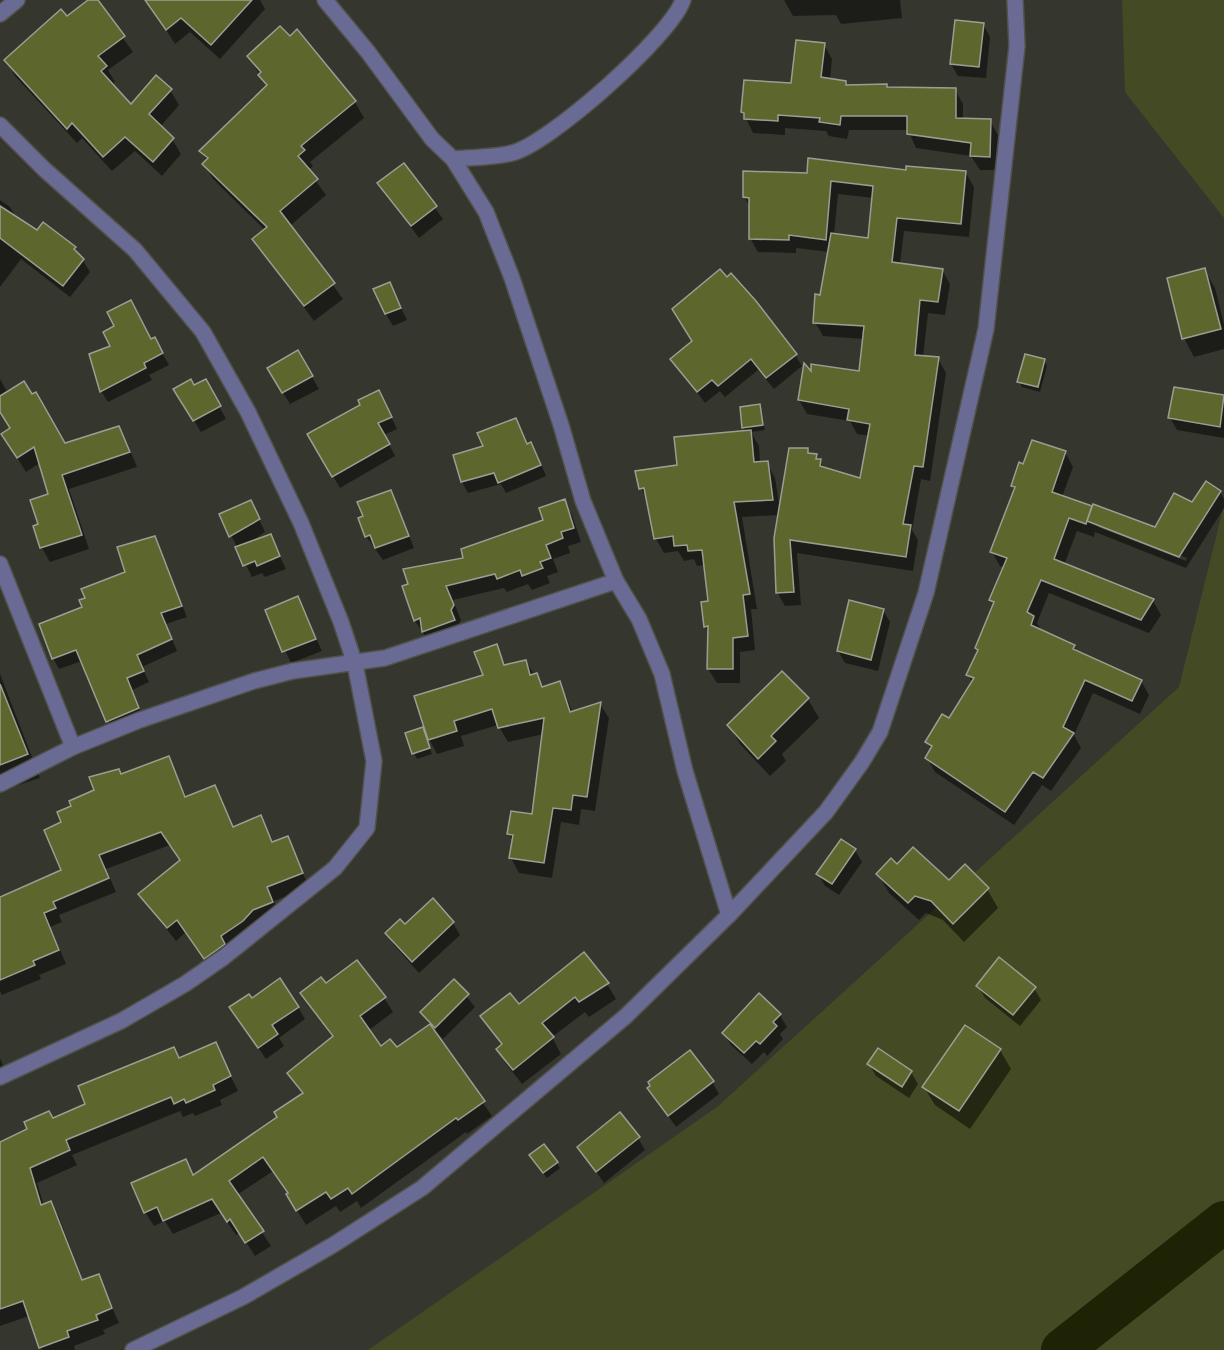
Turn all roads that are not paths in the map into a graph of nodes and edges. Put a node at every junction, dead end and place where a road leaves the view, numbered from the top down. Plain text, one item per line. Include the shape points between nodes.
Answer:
1 (17, 0) edge
2 (325, 0) edge
3 (683, 0) edge
4 (1015, 0) edge
5 (0, 14) edge
6 (0, 125) edge
7 (453, 159) junction
8 (0, 564) edge
9 (616, 580) junction
10 (355, 664) junction
11 (73, 747) junction
12 (0, 784) edge
13 (729, 915) junction
14 (0, 1077) edge
15 (133, 1350) edge

1 - 5 street
2 - 7 street via 432,139
3 - 7 street via 665,28 627,69 564,123 513,153
4 - 13 street via 1017,46 986,329 926,593 880,732 862,762 826,812
6 - 10 street via 135,250 203,332 248,411 301,523
7 - 9 street via 486,212 512,278 584,501
8 - 11 street
9 - 10 street via 386,658
9 - 13 street via 639,619 662,674 685,771
10 - 11 street via 293,671 254,681
10 - 14 street via 373,772 367,828 335,868 184,984 121,1021
11 - 12 street
13 - 15 street via 626,1016 422,1188 243,1297

